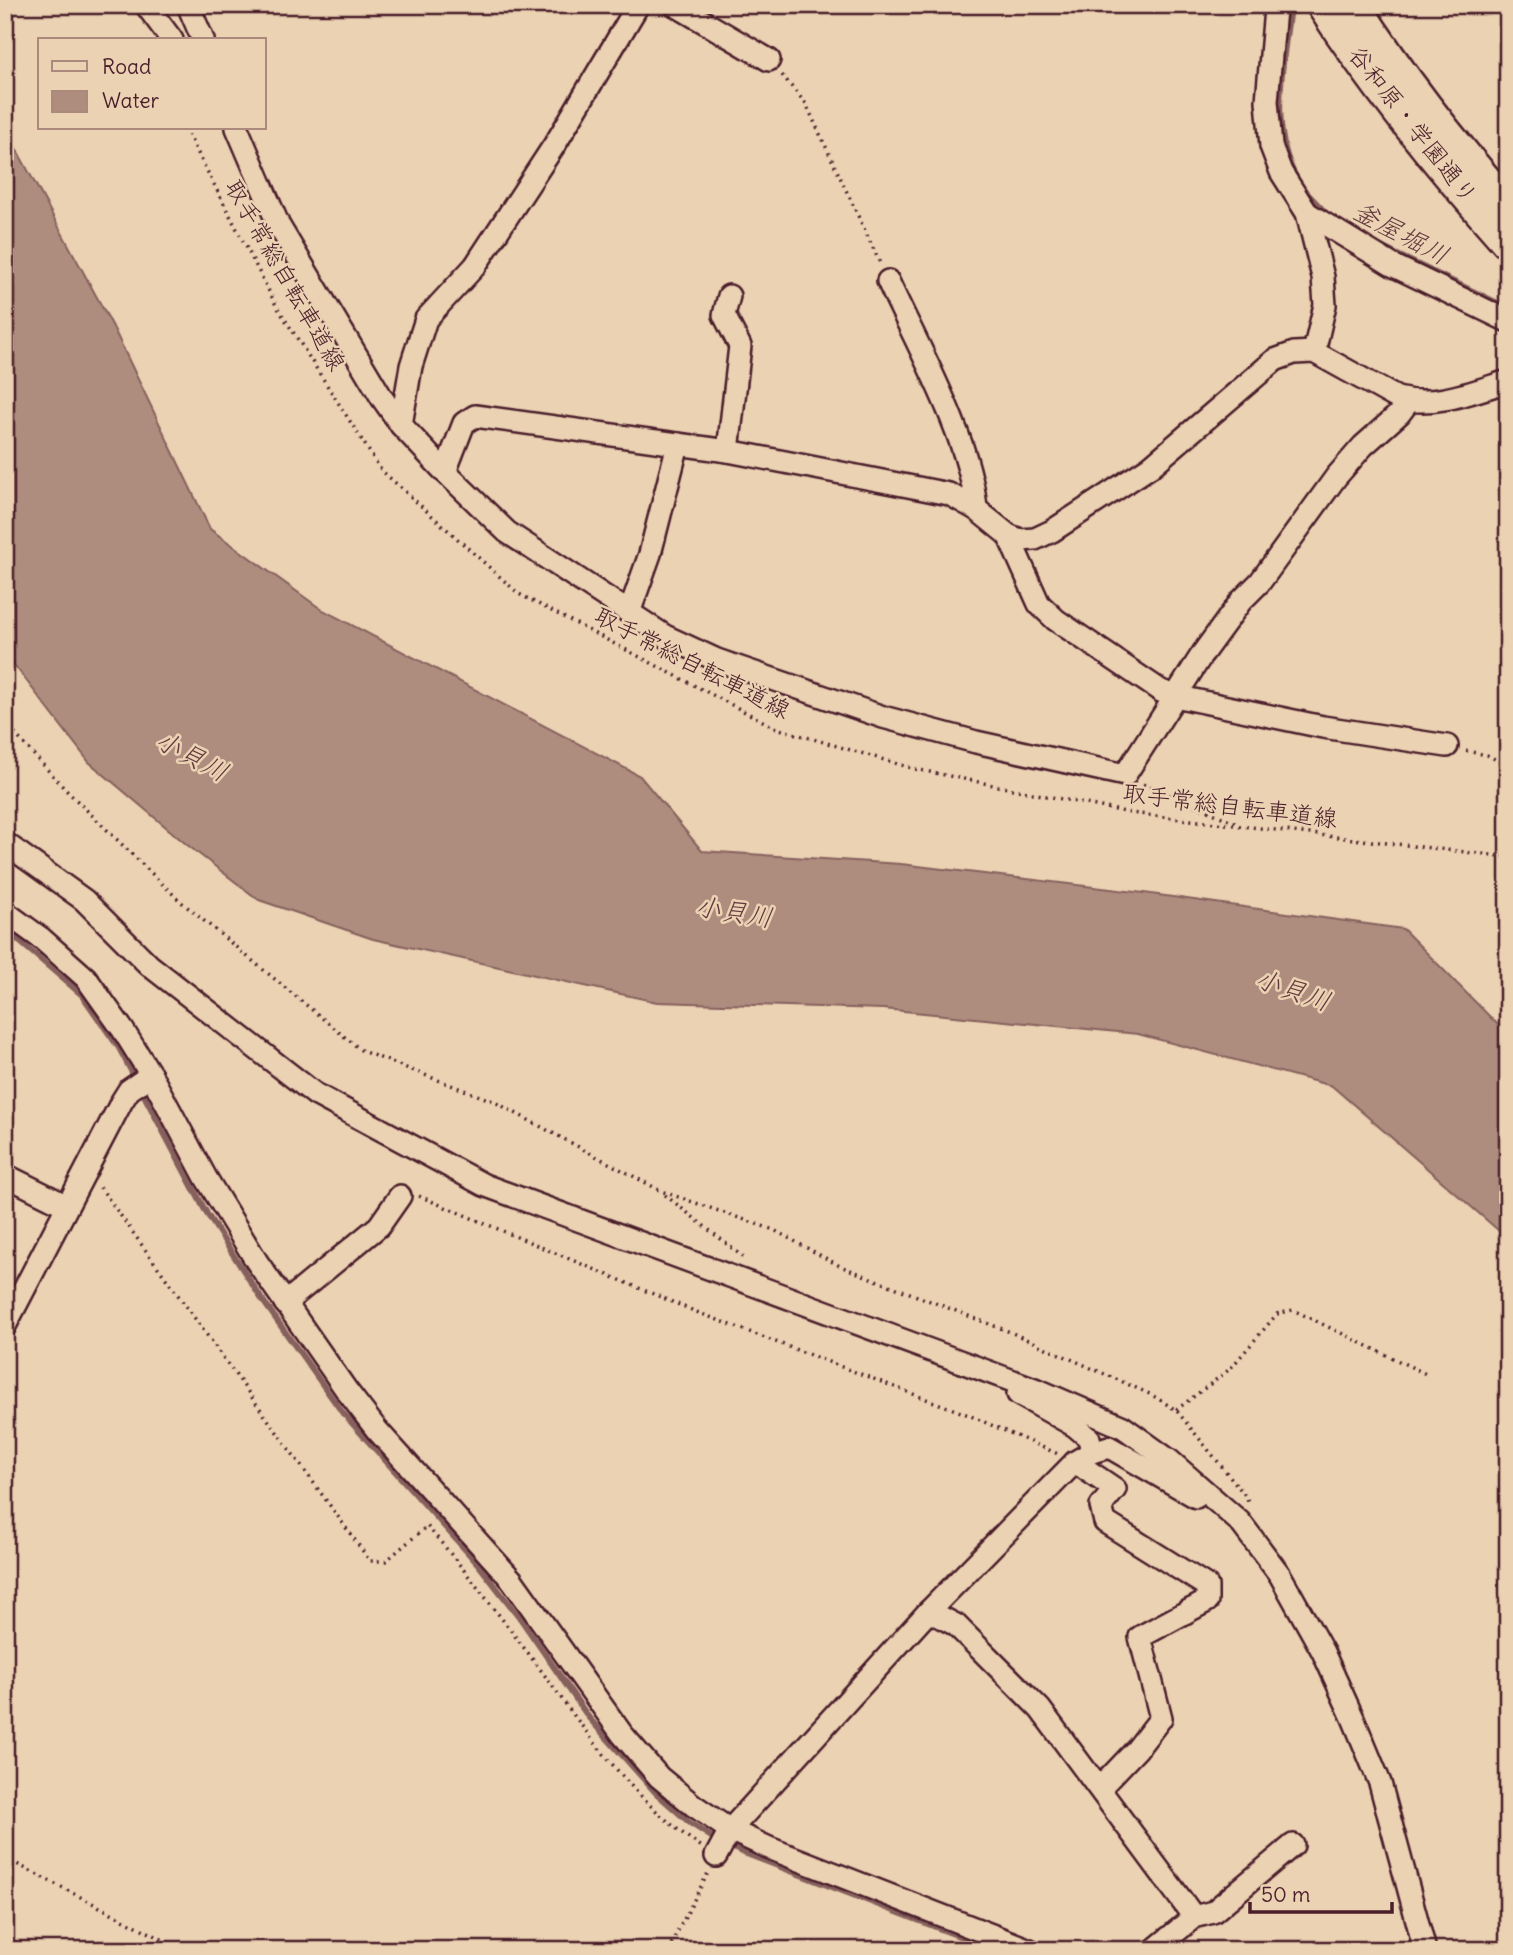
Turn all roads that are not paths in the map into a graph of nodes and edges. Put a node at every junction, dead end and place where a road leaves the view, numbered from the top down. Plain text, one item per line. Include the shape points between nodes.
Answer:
1 (146, 5) edge
2 (188, 5) edge
3 (638, 5) edge
4 (675, 5) edge
5 (1278, 5) edge
6 (1323, 5) edge
7 (1354, 5) edge
8 (171, 38) edge
9 (202, 38) edge
10 (769, 60) road end
11 (238, 130) edge
12 (1508, 205) edge
13 (1307, 213) junction
14 (1508, 242) edge
15 (888, 281) road end
16 (729, 296) dead end
17 (1508, 321) edge
18 (1314, 352) junction
19 (1508, 381) edge
20 (1409, 401) junction
21 (401, 425) junction
22 (678, 444) junction
23 (728, 451) junction
24 (445, 472) junction
25 (976, 509) junction
26 (1008, 535) junction
27 (629, 613) junction
28 (1175, 696) junction
29 (1447, 746) road end
30 (5, 843) edge
31 (5, 912) edge
32 (151, 1075) junction
33 (5, 1175) edge
34 (400, 1196) road end
35 (67, 1206) junction
36 (285, 1303) junction
37 (5, 1326) edge
38 (960, 1361) junction
39 (1083, 1457) junction
40 (1244, 1526) junction
41 (929, 1611) junction
42 (1100, 1788) junction
43 (722, 1844) junction
44 (1293, 1845) dead end
45 (1194, 1917) junction
46 (1030, 1950) edge
47 (1154, 1950) edge
48 (1425, 1950) edge

1 - 8 street
2 - 9 street
3 - 21 street via 475,266 426,319 411,366
4 - 10 street
5 - 13 street via 1267,101 1270,146 1280,172
6 - 14 highway, 谷和原・学園通り via 1405,121
7 - 12 highway, 谷和原・学園通り via 1391,63
11 - 21 street via 279,226
13 - 17 street via 1392,265
13 - 18 street via 1325,305
15 - 25 street via 958,437
16 - 23 street via 724,315 740,346
18 - 20 street
18 - 26 street via 1275,360 1150,467 1052,531 1035,539
19 - 20 street via 1452,398
20 - 28 street via 1336,477 1260,582 1233,611
21 - 24 street
22 - 23 street
22 - 24 street via 475,416 464,423
22 - 27 street via 650,554
23 - 25 street via 949,494
24 - 27 street via 508,532
25 - 26 street
26 - 28 street via 1039,604 1056,620
27 - 28 street via 664,636 813,694 976,742 1125,775
28 - 29 street via 1323,727
30 - 38 street via 84,900 149,965 315,1094 484,1185
31 - 32 street via 86,978
32 - 35 street via 129,1090
32 - 36 street via 206,1178
33 - 35 street
34 - 36 street via 379,1226
35 - 37 street
36 - 43 street via 377,1430 512,1580 622,1734 659,1777 693,1805
38 - 39 street via 1075,1426 1089,1438
38 - 40 street via 1123,1427 1169,1460
39 - 40 street via 1109,1447
39 - 41 street
39 - 42 street via 1115,1489 1101,1506 1105,1522 1207,1586 1207,1601 1140,1637 1161,1718
40 - 48 street via 1280,1575 1353,1718 1380,1783
41 - 42 street via 956,1625 1040,1709
41 - 43 street
42 - 45 street
43 - 46 street via 769,1848
44 - 45 street via 1213,1912
45 - 47 street

